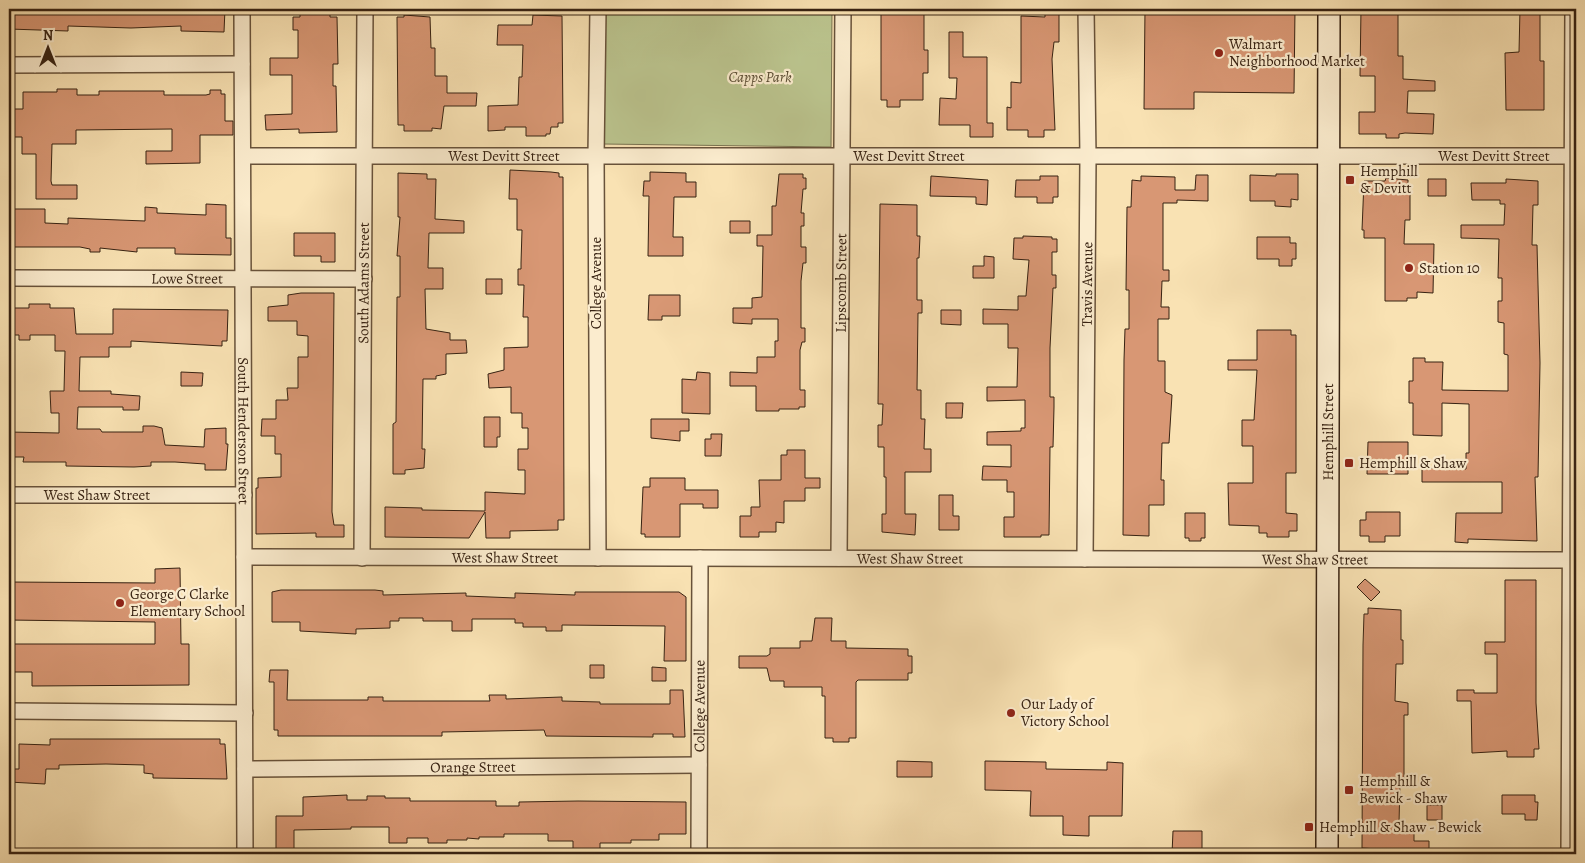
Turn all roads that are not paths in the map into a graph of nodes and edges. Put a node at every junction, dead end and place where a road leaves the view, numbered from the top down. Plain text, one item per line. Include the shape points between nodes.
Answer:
1 (242, 9) edge
2 (365, 9) edge
3 (598, 9) edge
4 (843, 9) edge
5 (1086, 9) edge
6 (1329, 9) edge
7 (1573, 9) edge
8 (242, 64) junction
9 (9, 65) edge
10 (243, 156) junction
11 (365, 156) junction
12 (596, 156) junction
13 (842, 156) junction
14 (1327, 156) junction
15 (1574, 156) edge
16 (1088, 157) junction
17 (9, 278) edge
18 (243, 278) junction
19 (364, 279) junction
20 (9, 495) edge
21 (244, 495) junction
22 (244, 557) junction
23 (362, 558) junction
24 (598, 558) junction
25 (700, 558) junction
26 (839, 558) junction
27 (1086, 559) junction
28 (1328, 559) junction
29 (1573, 560) edge
30 (9, 711) edge
31 (245, 713) junction
32 (699, 765) junction
33 (245, 769) junction
34 (245, 854) edge
35 (699, 854) edge
36 (1327, 854) edge
37 (1569, 854) edge

1 - 8 street, South Henderson Street
2 - 11 street, South Adams Street
3 - 12 street, College Avenue
4 - 13 street, Lipscomb Street
5 - 16 street, Travis Avenue
6 - 14 main road, Hemphill Street
7 - 15 street
8 - 9 street
8 - 10 street, South Henderson Street
10 - 11 street, West Devitt Street
10 - 18 street, South Henderson Street
11 - 12 street, West Devitt Street
11 - 19 street, South Adams Street
12 - 13 street, West Devitt Street
12 - 24 street, College Avenue
13 - 16 street, West Devitt Street
13 - 26 street, Lipscomb Street
14 - 15 street, West Devitt Street
14 - 16 street, West Devitt Street
14 - 28 main road, Hemphill Street
15 - 29 street
16 - 27 street, Travis Avenue
17 - 18 street, Lowe Street
18 - 19 street, Lowe Street
18 - 21 street, South Henderson Street
19 - 23 street, South Adams Street
20 - 21 street, West Shaw Street
21 - 22 street, South Henderson Street
22 - 23 street, West Shaw Street
22 - 31 street, South Henderson Street
23 - 24 street, West Shaw Street
24 - 25 street, West Shaw Street
25 - 26 street, West Shaw Street
25 - 32 street, College Avenue
26 - 27 street, West Shaw Street
27 - 28 street, West Shaw Street
28 - 29 street, West Shaw Street
28 - 36 main road, Hemphill Street
29 - 37 street
30 - 31 street
31 - 33 street, South Henderson Street
32 - 33 street, Orange Street
32 - 35 street, College Avenue
33 - 34 street, South Henderson Street

